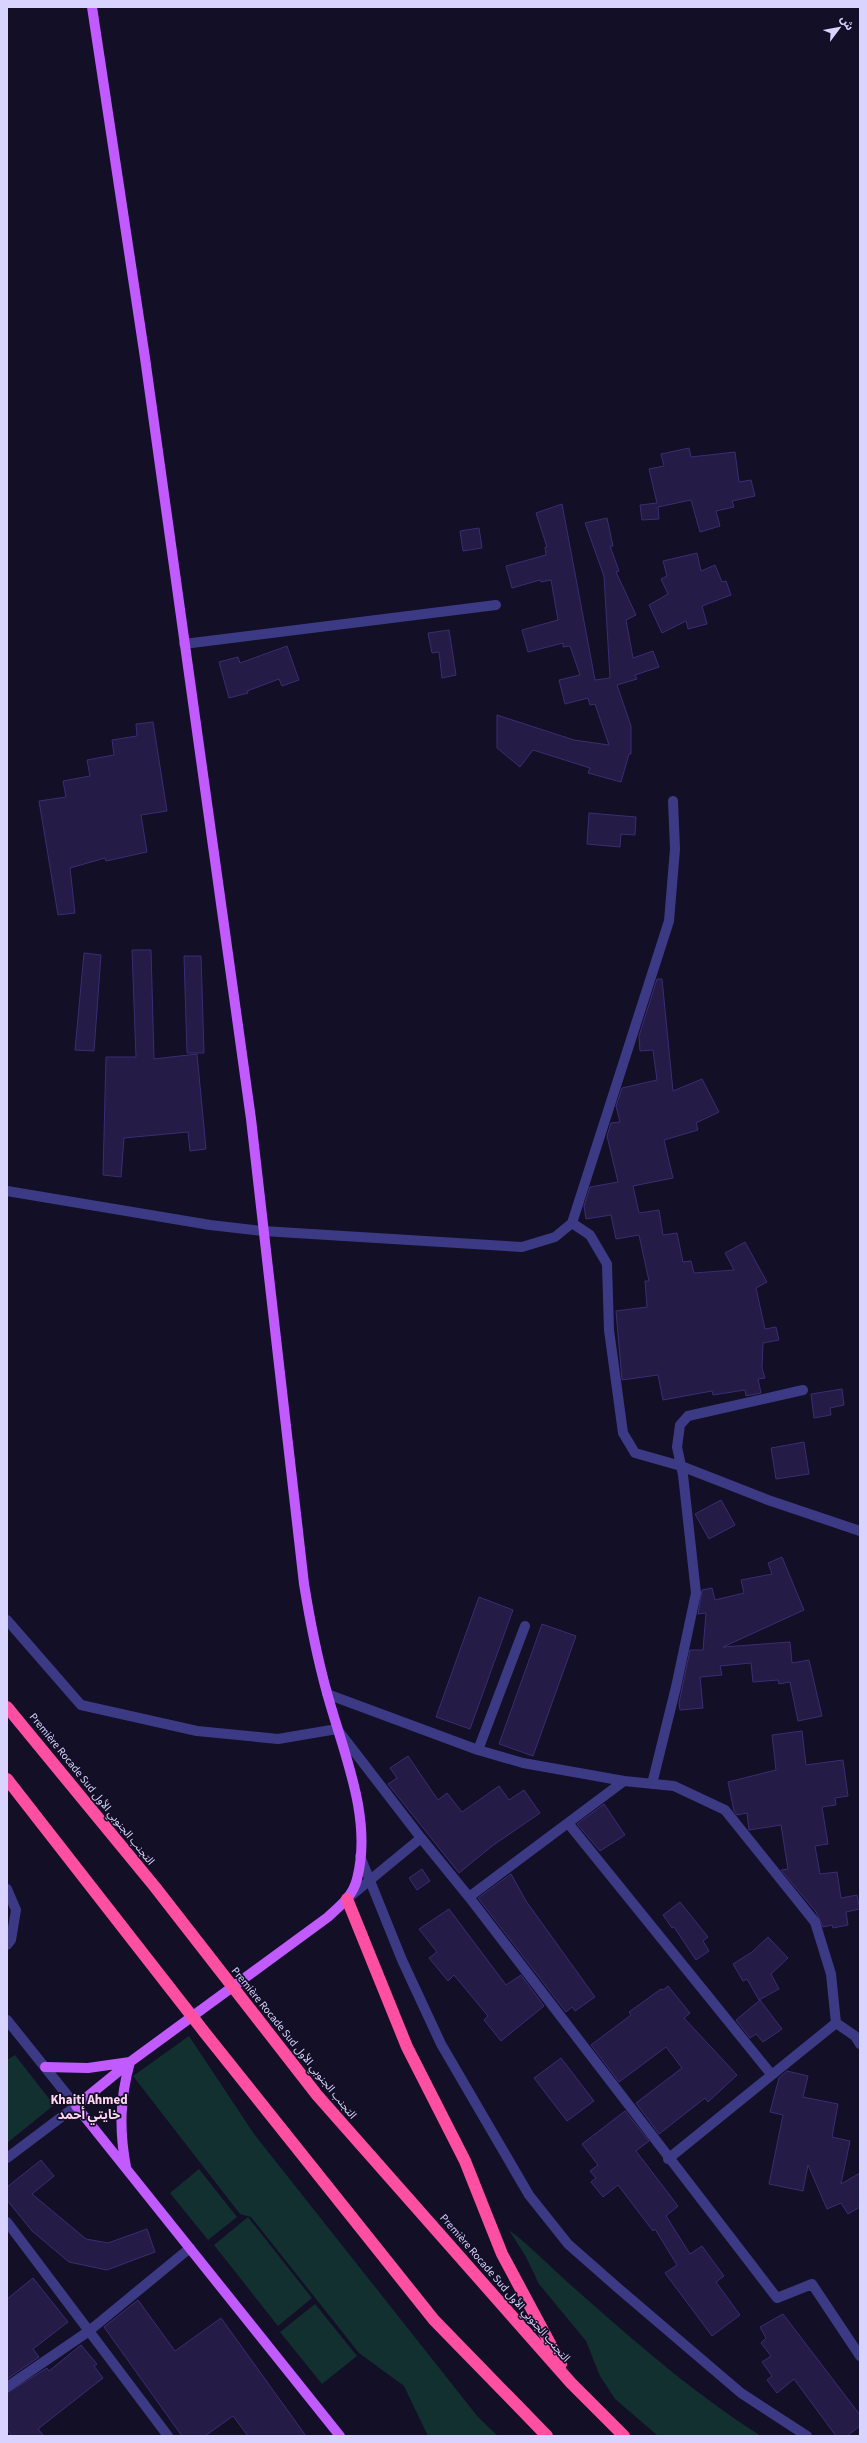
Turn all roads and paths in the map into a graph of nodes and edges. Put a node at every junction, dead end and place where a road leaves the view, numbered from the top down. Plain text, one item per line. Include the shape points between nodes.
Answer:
1 (92, 7) edge
2 (496, 605) dead end
3 (184, 644) junction
4 (673, 801) dead end
5 (7, 1191) edge
6 (572, 1223) junction
7 (263, 1231) junction
8 (803, 1390) dead end
9 (681, 1466) junction
10 (860, 1531) edge
11 (7, 1620) edge
12 (525, 1626) dead end
13 (327, 1694) junction
14 (7, 1707) edge
15 (337, 1729) junction
16 (478, 1750) junction
17 (7, 1779) edge
18 (624, 1781) junction
19 (652, 1784) junction
20 (568, 1823) junction
21 (421, 1838) junction
22 (360, 1856) junction
23 (371, 1882) junction
24 (7, 1889) edge
25 (469, 1897) junction
26 (347, 1899) junction
27 (7, 1945) edge
28 (7, 2020) edge
29 (836, 2023) junction
30 (860, 2044) edge
31 (130, 2062) junction
32 (45, 2067) junction
33 (772, 2074) junction
34 (76, 2106) junction
35 (7, 2158) edge
36 (668, 2159) junction
37 (127, 2168) junction
38 (7, 2222) edge
39 (190, 2248) junction
40 (89, 2331) junction
41 (860, 2356) edge
42 (571, 2383) junction
43 (7, 2388) edge
44 (168, 2436) edge
45 (340, 2436) edge
46 (547, 2436) edge
47 (624, 2436) edge
48 (807, 2436) edge

1 - 3 main road via 145,358
2 - 3 street
3 - 7 main road via 251,1119
4 - 6 street via 675,849 669,921
5 - 7 street via 210,1225
6 - 7 street via 555,1237 522,1247
6 - 9 street via 590,1235 607,1264 609,1330 623,1433 635,1454
7 - 13 main road via 304,1584 310,1623
8 - 9 street via 688,1416 680,1425 677,1447
9 - 10 street via 768,1500
9 - 19 street via 696,1593
11 - 15 street via 81,1705 197,1731 278,1739
12 - 16 street
13 - 15 main road
13 - 16 street
14 - 42 highway, Première Rocade Sud التجنب الجنوبي الأول via 155,1887 317,2095
15 - 21 street
15 - 22 main road via 359,1806
16 - 18 street via 523,1763
17 - 46 highway via 205,2034 434,2320
18 - 19 street
18 - 20 street
19 - 29 street via 674,1786 724,1810 815,1922 831,1974
20 - 25 street
20 - 33 street
21 - 23 street
21 - 25 street
22 - 23 street
22 - 26 main road via 357,1880
23 - 26 street
23 - 48 street via 402,1960 441,2044 529,2195 568,2244 618,2288 741,2393
24 - 27 street via 16,1910 11,1940
25 - 36 street
26 - 31 main road via 322,1921
26 - 42 highway via 407,2047 465,2161 502,2254
28 - 32 street
29 - 30 street via 854,2036
29 - 33 street
31 - 32 main road via 88,2068
31 - 34 main road
31 - 37 main road via 124,2082 120,2116
32 - 34 street
33 - 36 street
34 - 35 street
34 - 37 main road
36 - 41 street via 777,2298 812,2284
37 - 39 main road
38 - 40 street
39 - 40 street
39 - 45 main road
40 - 43 street
40 - 44 street
42 - 47 highway, Première Rocade Sud التجنب الجنوبي الأول

